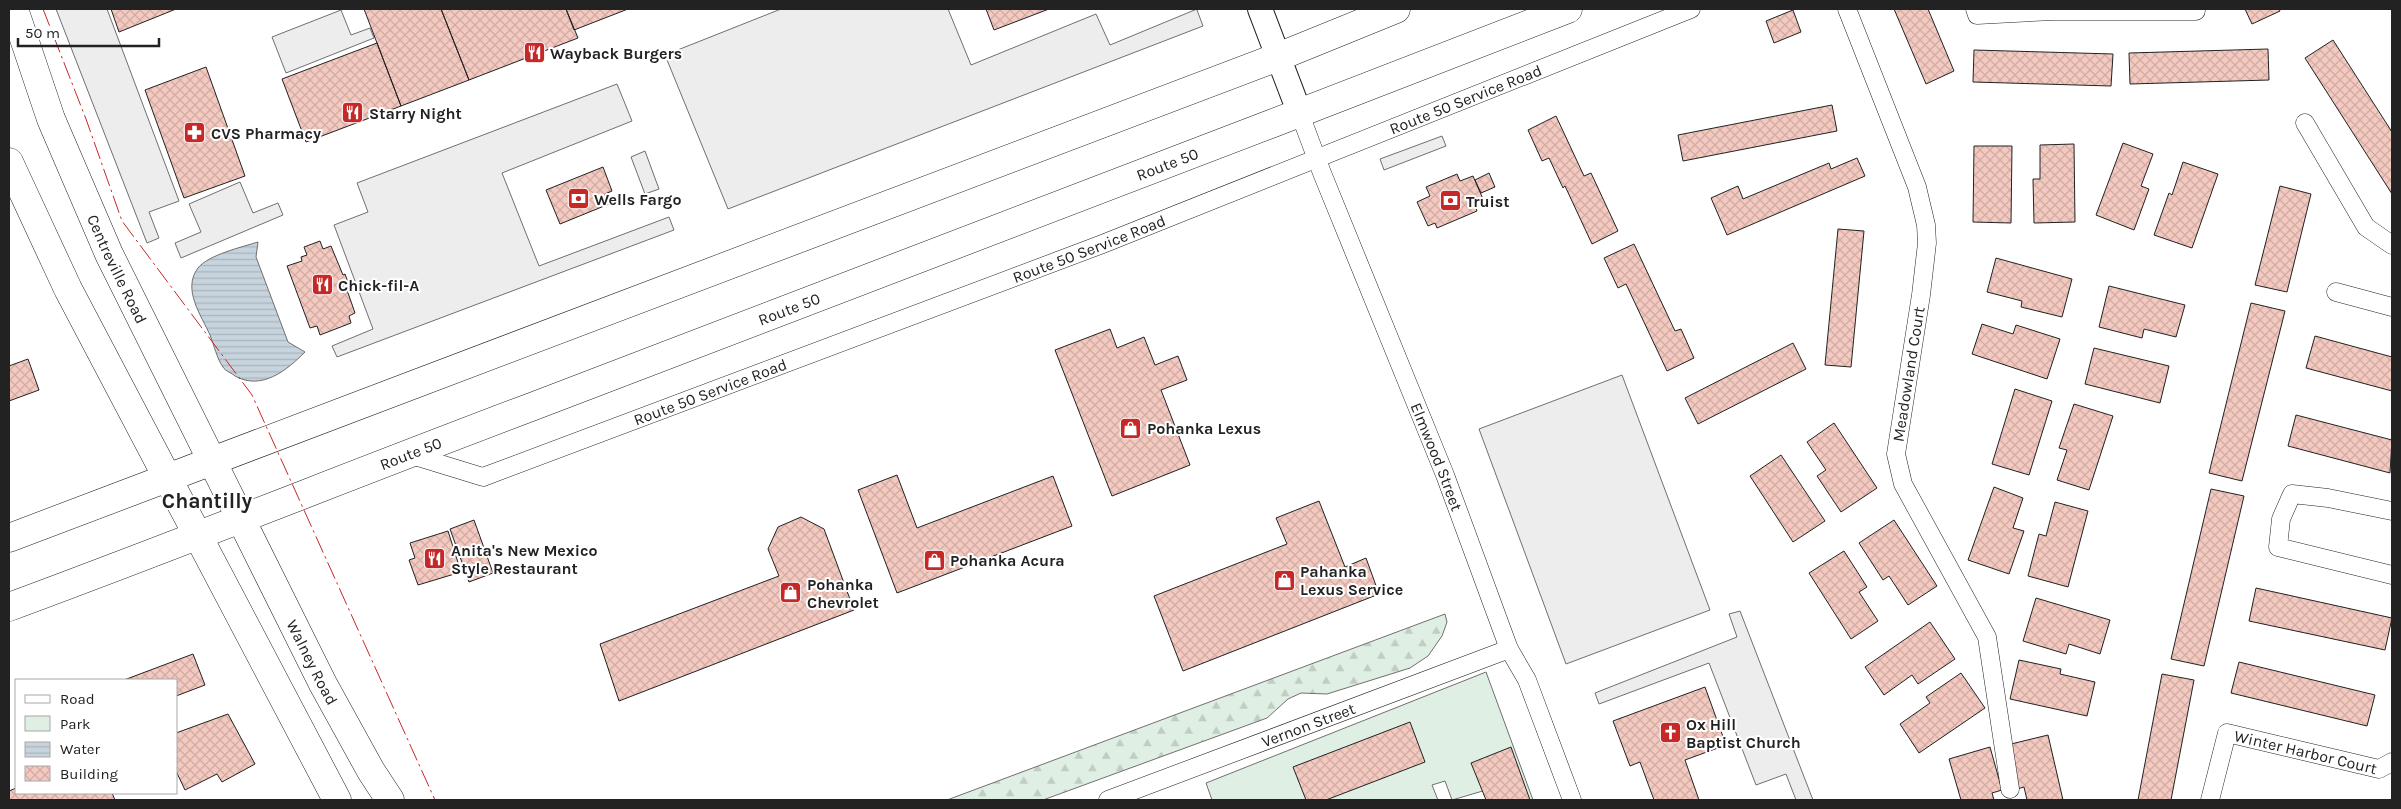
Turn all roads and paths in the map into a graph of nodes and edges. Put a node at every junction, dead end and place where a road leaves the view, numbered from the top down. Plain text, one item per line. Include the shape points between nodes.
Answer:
1 (14, 9) edge
2 (27, 9) edge
3 (1260, 9) edge
4 (1396, 9) edge
5 (1568, 9) edge
6 (1691, 9) edge
7 (1847, 9) edge
8 (1975, 9) edge
9 (2195, 9) edge
10 (2056, 10) edge
11 (23, 38) junction
12 (1278, 57) junction
13 (1300, 114) junction
14 (2305, 123) dead end
15 (1316, 158) junction
16 (9, 162) edge
17 (2392, 245) edge
18 (2336, 292) dead end
19 (2392, 307) edge
20 (408, 454) junction
21 (213, 461) junction
22 (168, 478) junction
23 (2392, 511) edge
24 (241, 520) junction
25 (197, 537) junction
26 (9, 538) edge
27 (2392, 575) edge
28 (9, 607) edge
29 (1509, 649) junction
30 (2392, 762) edge
31 (2010, 789) dead end
32 (337, 800) edge
33 (390, 800) edge
34 (1108, 800) edge
35 (1572, 800) edge
36 (2210, 800) edge

1 - 11 main road, Centreville Road
2 - 11 main road
3 - 12 street
4 - 12 main road
5 - 13 main road, Route 50
6 - 15 street, Route 50 Service Road
7 - 31 street, Meadowland Court via 1917,187 1926,225 1921,295 1896,454 1903,484 1987,637
8 - 10 street via 1978,15
9 - 10 street
11 - 21 main road, Centreville Road via 68,162 109,254
12 - 13 street
12 - 21 main road
13 - 15 street, Elmwood Street
13 - 20 main road, Route 50
14 - 17 street via 2366,226
15 - 20 street, Route 50 Service Road via 1091,248 483,477
15 - 29 street, Elmwood Street via 1445,475
16 - 22 main road via 68,289
18 - 19 street
20 - 24 main road, Route 50
21 - 22 main road
21 - 24 main road, Centreville Road
22 - 25 main road
22 - 26 main road
23 - 27 street via 2292,494 2282,519 2278,548
24 - 25 main road, Route 50
24 - 33 main road, Walney Road via 323,684
25 - 28 main road, Route 50
25 - 32 main road
29 - 34 street, Vernon Street
29 - 35 street, Elmwood Street via 1527,680
30 - 36 street, Winter Harbor Court via 2379,768 2227,733

